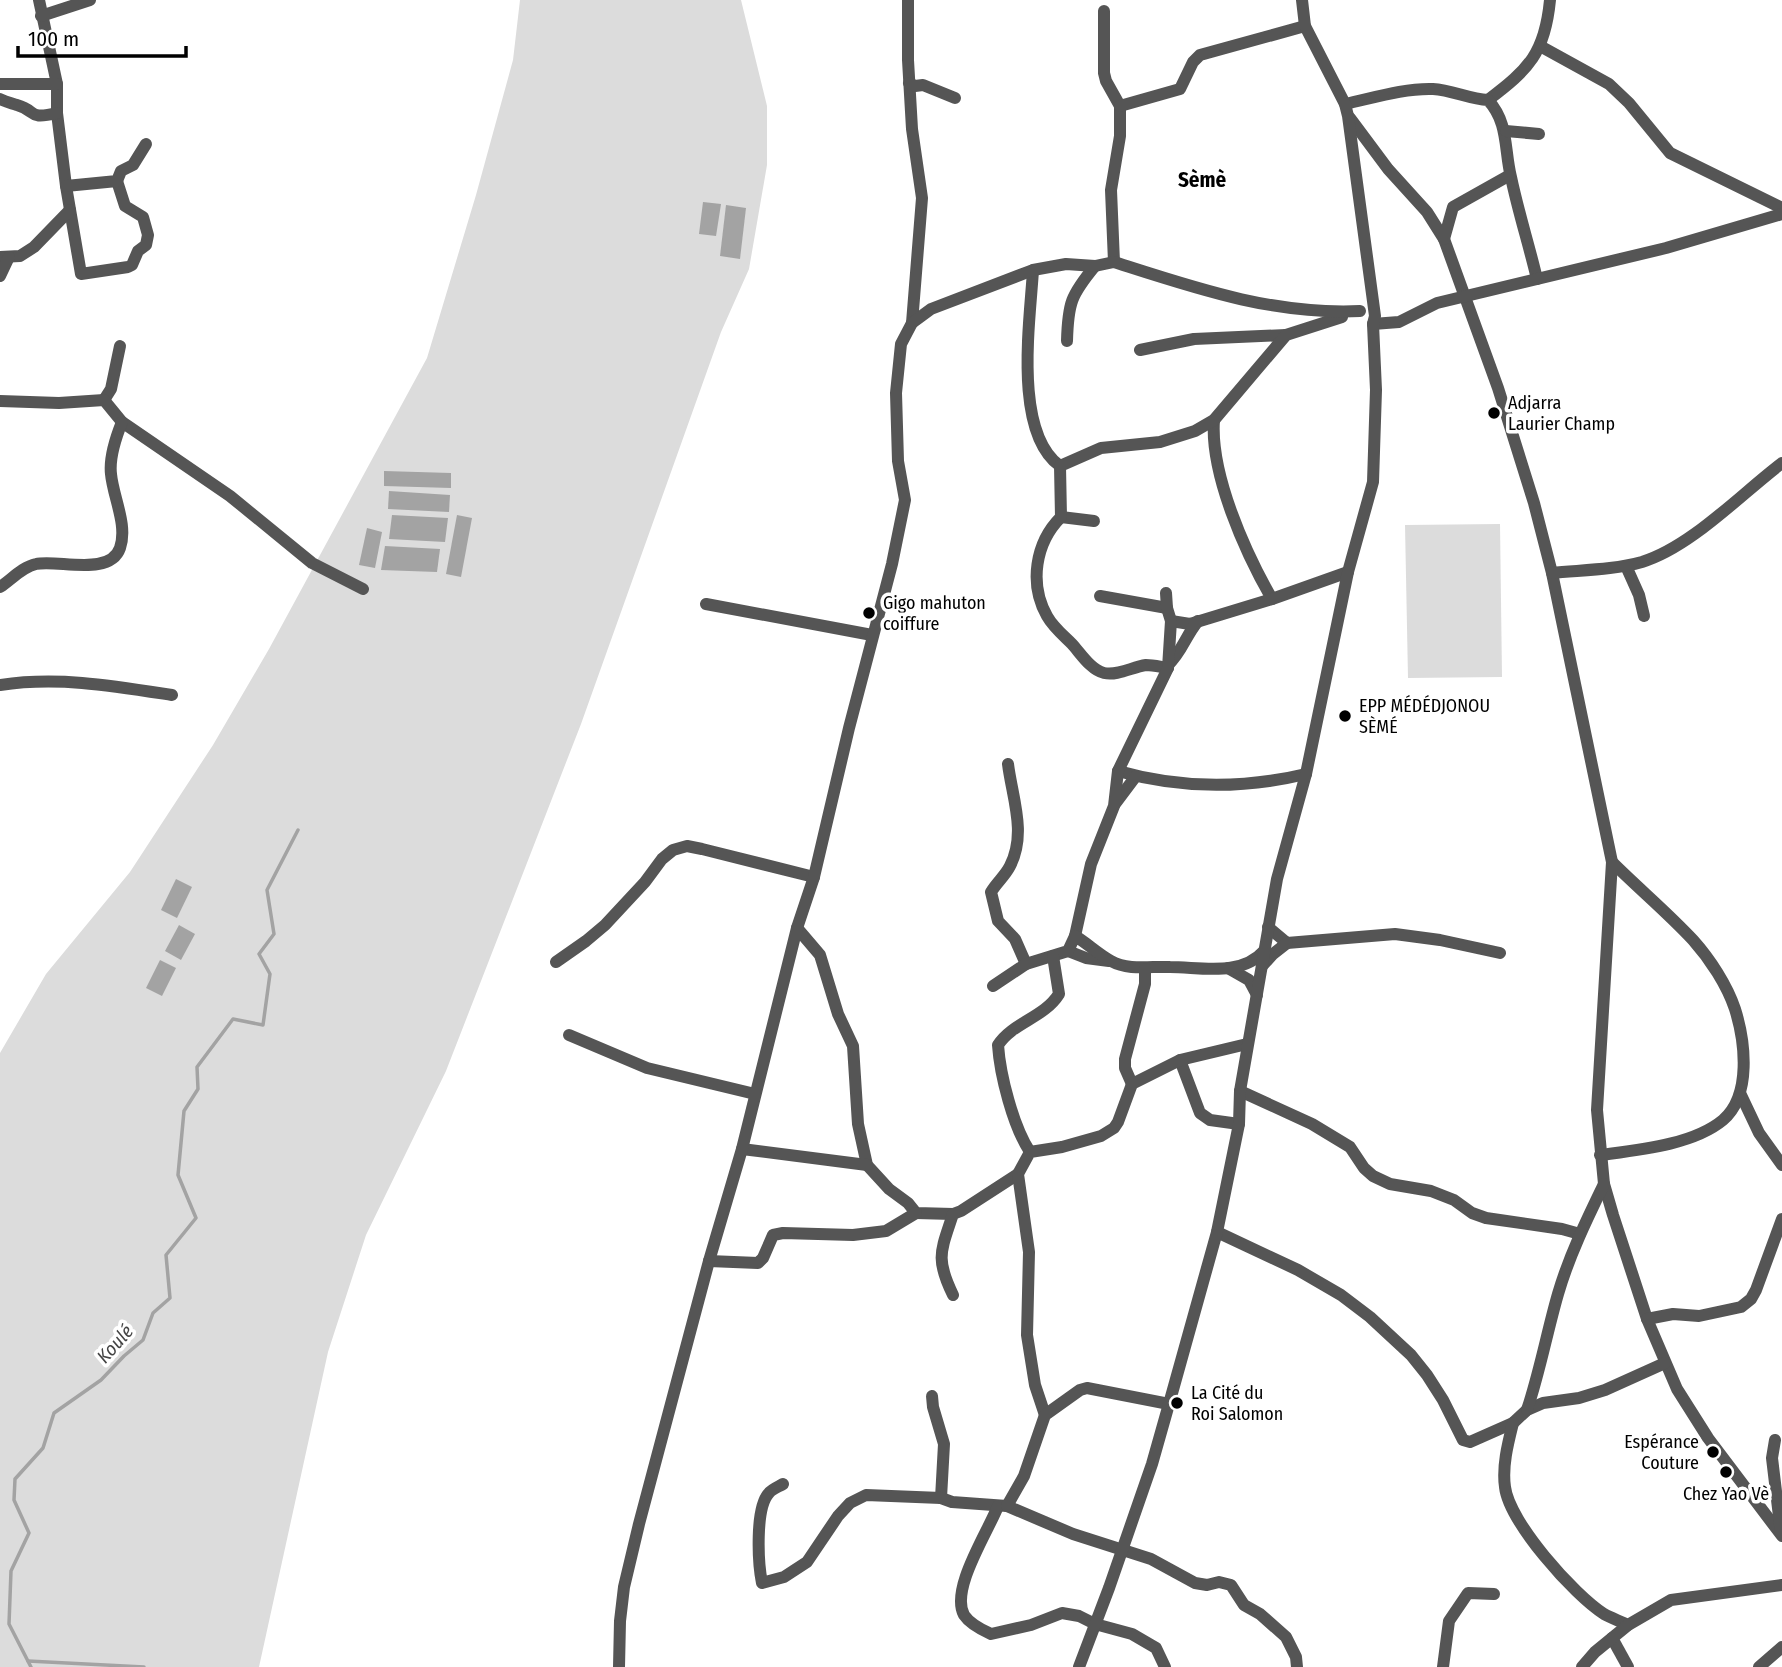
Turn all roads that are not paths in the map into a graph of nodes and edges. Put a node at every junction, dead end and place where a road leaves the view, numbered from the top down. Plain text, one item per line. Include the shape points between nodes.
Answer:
1 (39, 0) edge
2 (90, 0) edge
3 (908, 0) edge
4 (1302, 0) edge
5 (1550, 0) edge
6 (1104, 11) dead end
7 (41, 16) junction
8 (1305, 26) junction
9 (1540, 46) junction
10 (909, 83) junction
11 (0, 84) edge
12 (58, 84) junction
13 (955, 98) dead end
14 (0, 99) edge
15 (1488, 100) junction
16 (1120, 106) junction
17 (1346, 110) junction
18 (57, 113) junction
19 (1506, 131) junction
20 (1539, 134) dead end
21 (146, 144) dead end
22 (1510, 175) junction
23 (117, 181) junction
24 (66, 186) junction
25 (1453, 206) junction
26 (1782, 208) edge
27 (70, 210) junction
28 (1427, 212) junction
29 (1782, 214) edge
30 (1444, 239) junction
31 (5, 257) edge
32 (1114, 262) junction
33 (1095, 266) junction
34 (1033, 270) junction
35 (0, 276) edge
36 (1537, 279) junction
37 (1465, 296) junction
38 (1360, 311) junction
39 (1374, 321) junction
40 (912, 323) junction
41 (1286, 335) junction
42 (1067, 341) dead end
43 (120, 346) dead end
44 (1140, 350) dead end
45 (104, 400) junction
46 (0, 401) edge
47 (1214, 420) junction
48 (122, 422) junction
49 (1782, 463) edge
50 (1060, 466) junction
51 (1061, 517) junction
52 (1094, 521) dead end
53 (1626, 566) junction
54 (1348, 572) junction
55 (1552, 573) junction
56 (0, 587) edge
57 (363, 589) dead end
58 (1167, 593) dead end
59 (1100, 596) dead end
60 (1272, 599) junction
61 (706, 604) dead end
62 (1169, 615) junction
63 (1644, 616) dead end
64 (1198, 621) junction
65 (872, 635) junction
66 (1168, 666) junction
67 (0, 685) edge
68 (172, 695) dead end
69 (1008, 764) dead end
70 (1118, 771) junction
71 (1306, 774) junction
72 (1136, 776) junction
73 (1114, 806) junction
74 (1612, 862) junction
75 (814, 877) junction
76 (1268, 927) junction
77 (797, 928) junction
78 (1075, 936) junction
79 (1287, 943) junction
80 (1068, 951) junction
81 (1264, 951) junction
82 (1500, 953) dead end
83 (1053, 956) junction
84 (556, 961) dead end
85 (1112, 962) junction
86 (1026, 964) junction
87 (1262, 967) junction
88 (1228, 968) junction
89 (1145, 969) junction
90 (993, 986) dead end
91 (1257, 996) junction
92 (569, 1035) dead end
93 (1247, 1044) junction
94 (1180, 1060) junction
95 (1132, 1084) junction
96 (1240, 1090) junction
97 (755, 1094) junction
98 (1741, 1096) junction
99 (1240, 1124) junction
100 (742, 1149) junction
101 (1030, 1152) junction
102 (1601, 1155) junction
103 (867, 1165) junction
104 (1782, 1165) edge
105 (1018, 1174) junction
106 (1604, 1184) junction
107 (916, 1213) junction
108 (953, 1214) junction
109 (1782, 1219) edge
110 (1217, 1232) junction
111 (1580, 1234) junction
112 (709, 1261) junction
113 (953, 1295) dead end
114 (1647, 1319) junction
115 (1665, 1363) junction
116 (932, 1396) dead end
117 (1169, 1405) junction
118 (1527, 1410) junction
119 (1045, 1416) junction
120 (1513, 1423) junction
121 (1775, 1440) dead end
122 (783, 1484) dead end
123 (941, 1498) junction
124 (1003, 1506) junction
125 (1782, 1535) edge
126 (1121, 1550) junction
127 (1782, 1585) edge
128 (1494, 1594) dead end
129 (1095, 1624) junction
130 (1628, 1625) junction
131 (1612, 1638) junction
132 (1782, 1647) edge
133 (619, 1667) edge
134 (1079, 1667) edge
135 (1165, 1667) edge
136 (1297, 1667) edge
137 (1443, 1667) edge
138 (1582, 1667) edge
139 (1628, 1667) edge
140 (1759, 1667) edge

1 - 7 street
2 - 7 street
3 - 10 street
4 - 8 street
5 - 9 street
6 - 16 street via 1104,73
7 - 12 street
8 - 16 street via 1200,55 1180,89
8 - 17 street
9 - 15 street via 1529,66
9 - 26 street via 1609,84 1670,153
10 - 13 street
10 - 40 street via 922,198
11 - 12 street
12 - 18 street
14 - 18 street via 33,115
15 - 17 street via 1416,89
15 - 19 street
16 - 32 street via 1111,190
17 - 28 street via 1388,169
17 - 39 street
18 - 24 street
19 - 20 street
19 - 22 street
21 - 23 street
22 - 25 street
22 - 36 street
23 - 24 street
23 - 27 street via 125,206 143,217 148,236 132,265 81,274
24 - 27 street
25 - 28 street
25 - 30 street
27 - 31 street via 34,247 20,256
28 - 30 street
29 - 36 street
30 - 37 street
31 - 35 street
32 - 33 street
32 - 38 street via 1265,306 1329,313
33 - 34 street via 1066,264
33 - 42 street via 1072,298
34 - 40 street via 931,309
34 - 50 street via 1029,406 1038,436
36 - 37 street
37 - 39 street via 1437,303 1399,322
37 - 55 street via 1498,388
38 - 39 street
38 - 41 street
39 - 54 street via 1373,482
40 - 65 street via 901,344 896,393 898,461 905,500
41 - 44 street via 1194,339
41 - 47 street
43 - 45 street via 111,389
45 - 46 street
45 - 48 street
47 - 50 street via 1174,439 1101,448
47 - 60 street via 1216,455 1237,527
48 - 56 street via 110,471 122,533 117,555 105,563 28,566
48 - 57 street via 230,496 312,564
49 - 53 street via 1668,551
50 - 51 street
51 - 52 street
51 - 66 street via 1045,536 1037,571 1036,586 1048,619 1102,673
53 - 55 street
53 - 63 street
54 - 60 street
54 - 71 street
55 - 74 street
58 - 62 street
59 - 62 street
60 - 64 street
61 - 65 street
62 - 64 street via 1190,624
62 - 66 street
64 - 66 street
65 - 75 street
66 - 70 street
67 - 68 street via 68,682
69 - 86 street via 1018,819 1017,847 1009,868 991,892 998,921 1015,939
70 - 72 street
70 - 73 street
71 - 72 street via 1239,786
71 - 76 street
72 - 73 street
73 - 78 street via 1091,864
74 - 98 street via 1693,940 1724,985 1739,1027 1744,1070
74 - 102 street via 1598,1076
75 - 77 street
75 - 84 street via 687,846 673,850 605,925
76 - 79 street
76 - 81 street
77 - 97 street
77 - 103 street via 820,955 853,1046 858,1124
78 - 80 street
78 - 85 street
79 - 82 street via 1395,934
79 - 87 street
80 - 83 street
80 - 85 street
81 - 87 street
81 - 88 street via 1255,961
83 - 86 street
83 - 101 street via 1059,994 1031,1019 1004,1034 998,1045 1004,1085
85 - 89 street
86 - 90 street
87 - 91 street
88 - 89 street
88 - 91 street via 1249,980
89 - 95 street via 1125,1059
91 - 93 street
92 - 97 street via 647,1068
93 - 94 street
93 - 96 street
94 - 95 street
94 - 99 street via 1200,1113 1210,1120
95 - 101 street via 1114,1128 1101,1136
96 - 99 street
96 - 111 street via 1350,1147 1364,1168 1390,1184 1431,1191 1486,1218
97 - 100 street
98 - 102 street via 1723,1120 1693,1135 1642,1150
98 - 104 street
99 - 110 street
100 - 103 street
100 - 112 street
101 - 105 street
102 - 106 street
103 - 107 street
105 - 108 street
105 - 119 street via 1029,1252 1027,1335
106 - 111 street
106 - 114 street
107 - 108 street
107 - 112 street via 886,1231 773,1235 758,1263
108 - 113 street via 940,1261
109 - 114 street via 1756,1290 1741,1307 1699,1316
110 - 117 street
110 - 120 street via 1298,1270 1370,1317 1427,1375 1463,1440 1470,1442
111 - 118 street via 1558,1292
112 - 133 street via 624,1587
114 - 115 street
115 - 118 street via 1605,1390
115 - 125 street via 1708,1438
116 - 123 street via 944,1444
117 - 119 street via 1084,1389
117 - 126 street
118 - 120 street
119 - 124 street via 1027,1467
120 - 130 street via 1504,1485 1510,1509 1566,1580 1603,1614
121 - 125 street via 1772,1458
122 - 123 street via 764,1501 758,1542 762,1583 784,1577 807,1562 838,1516 866,1495
123 - 124 street
124 - 126 street
124 - 129 street via 962,1584 964,1615 991,1634 1062,1614
126 - 129 street
126 - 136 street via 1151,1559 1195,1583 1231,1585 1244,1605 1286,1637
127 - 130 street via 1671,1600
128 - 137 street via 1468,1594 1449,1621
129 - 134 street
129 - 135 street via 1132,1634 1156,1648
130 - 131 street
131 - 138 street
131 - 139 street
132 - 140 street

